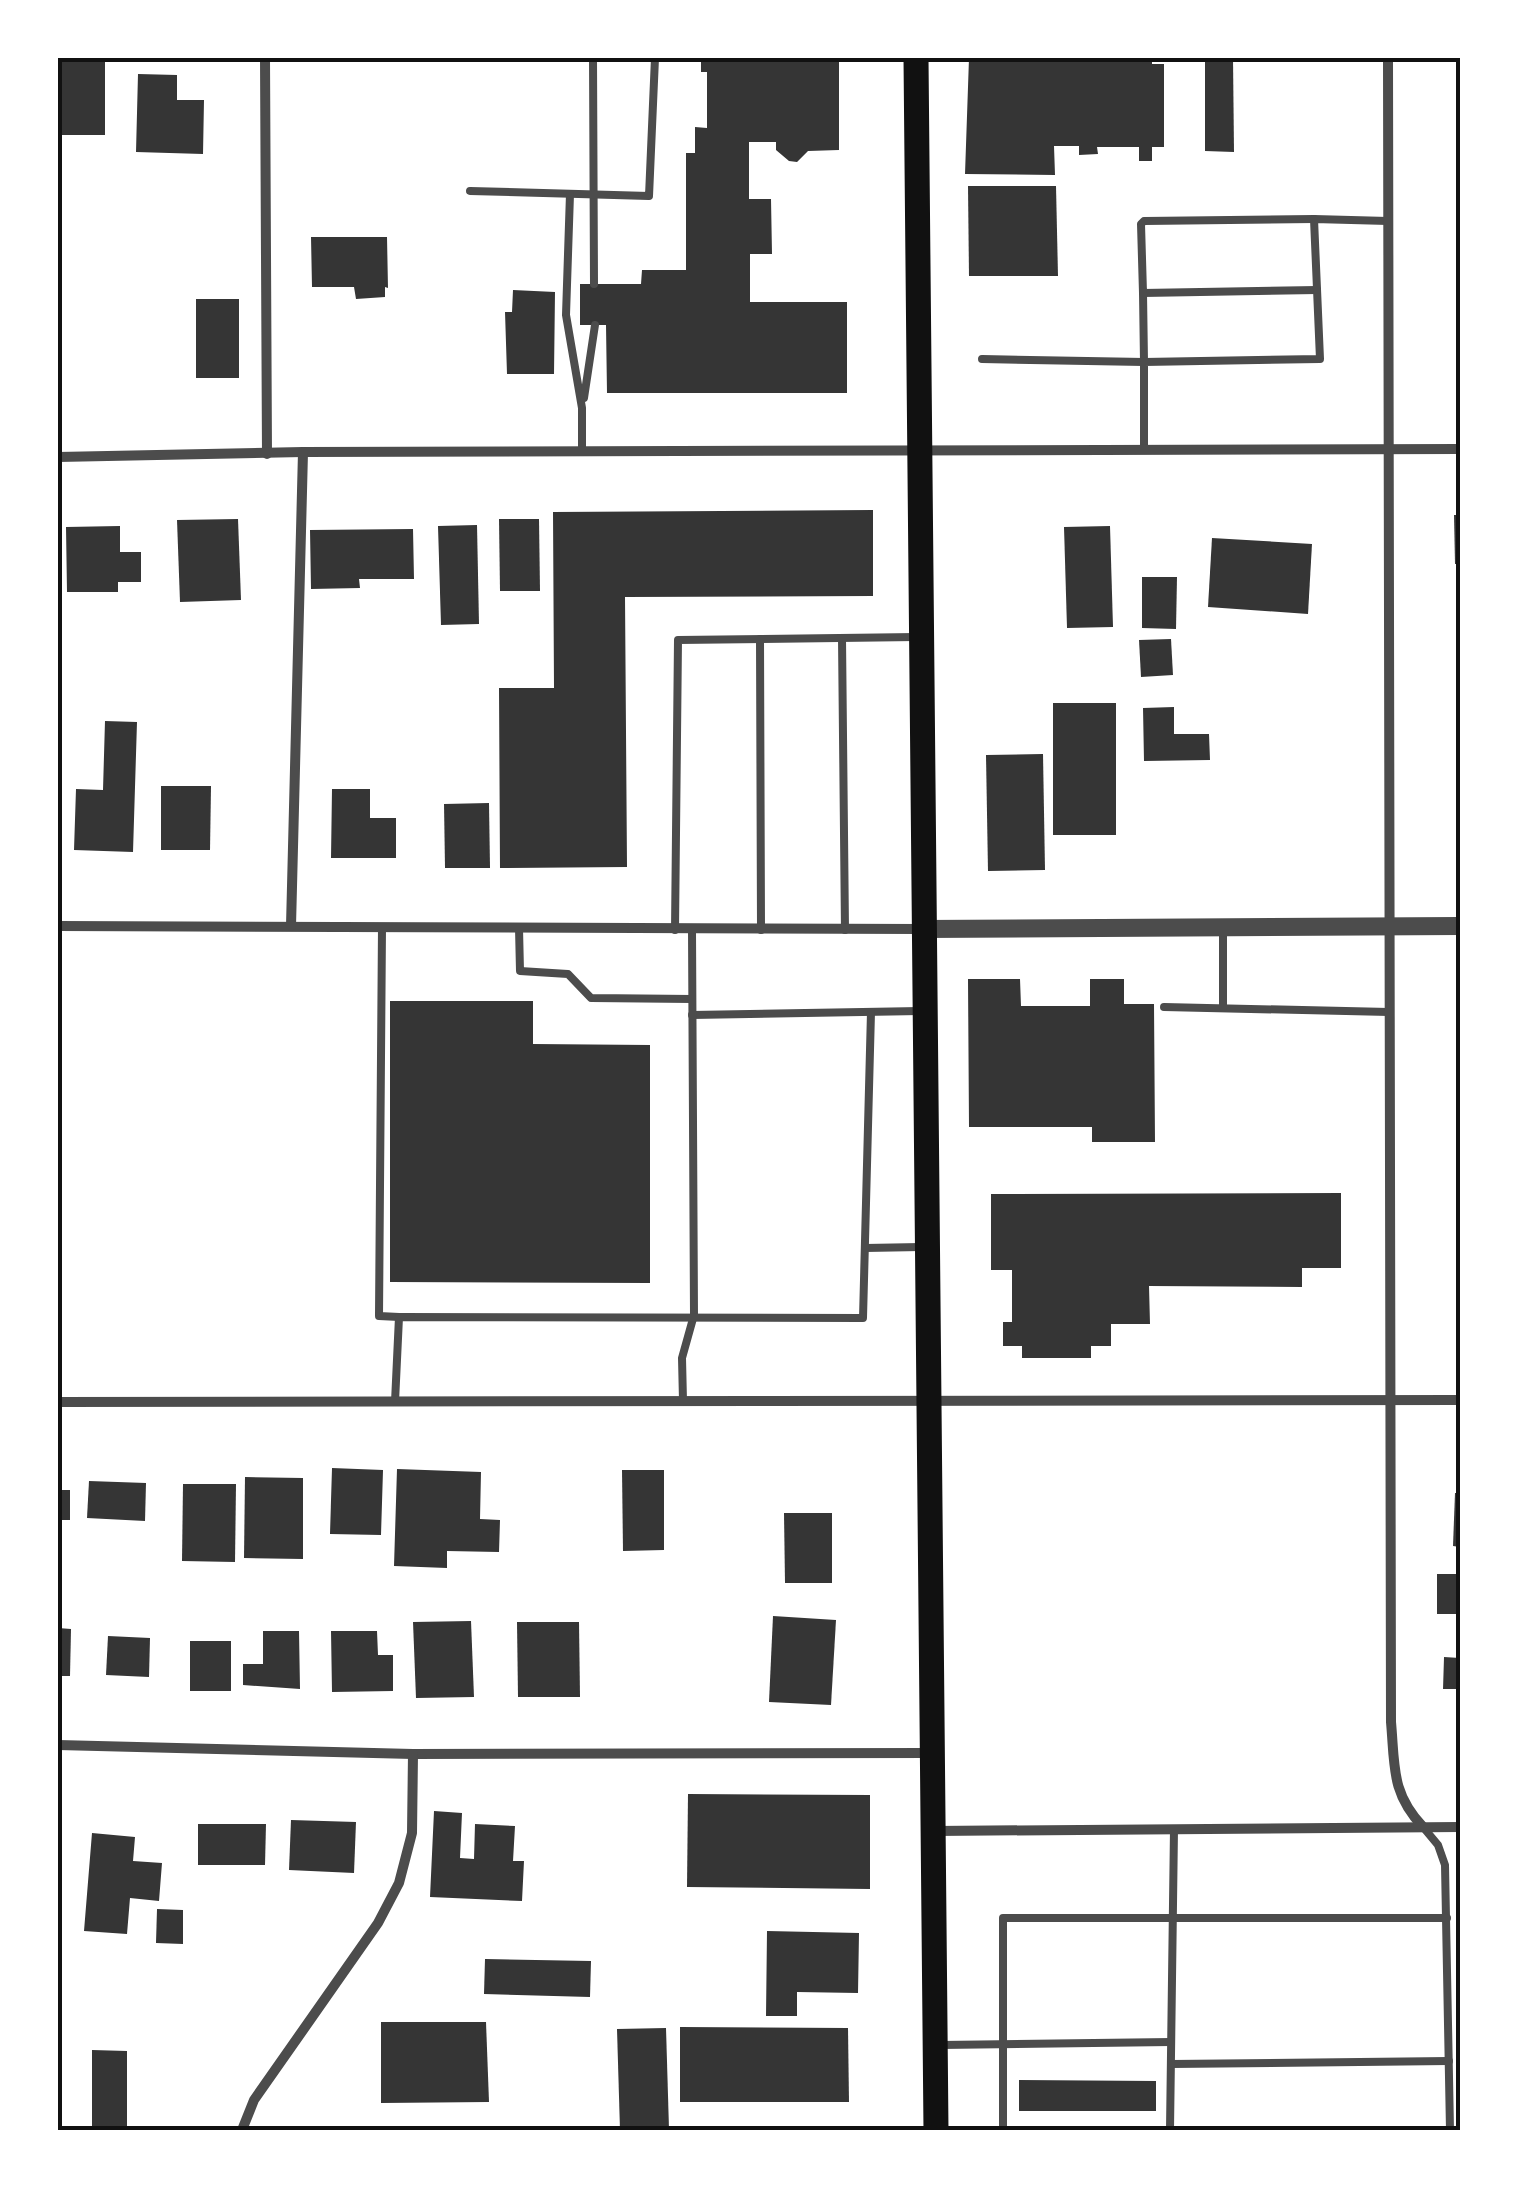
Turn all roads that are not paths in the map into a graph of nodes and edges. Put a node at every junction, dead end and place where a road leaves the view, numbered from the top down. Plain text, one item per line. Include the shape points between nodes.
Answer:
1 (266, 58) edge
2 (593, 58) edge
3 (655, 58) edge
4 (916, 58) edge
5 (1388, 58) edge
6 (470, 191) dead end
7 (570, 194) junction
8 (592, 195) junction
9 (1314, 219) junction
10 (1388, 221) junction
11 (594, 284) dead end
12 (1317, 290) junction
13 (1144, 293) junction
14 (595, 325) dead end
15 (982, 360) dead end
16 (1144, 362) junction
17 (582, 408) junction
18 (919, 449) junction
19 (1144, 449) junction
20 (1388, 449) junction
21 (1460, 449) edge
22 (582, 450) junction
23 (304, 452) junction
24 (267, 454) junction
25 (58, 456) edge
26 (921, 637) junction
27 (842, 638) junction
28 (760, 639) junction
29 (58, 926) edge
30 (291, 926) junction
31 (1389, 926) junction
32 (1460, 926) edge
33 (382, 927) junction
34 (1224, 927) junction
35 (519, 928) junction
36 (675, 930) junction
37 (692, 930) junction
38 (760, 930) junction
39 (844, 930) junction
40 (924, 930) junction
41 (692, 999) junction
42 (1164, 1007) dead end
43 (1223, 1008) junction
44 (924, 1011) junction
45 (871, 1012) junction
46 (1390, 1012) junction
47 (692, 1015) junction
48 (926, 1247) junction
49 (865, 1248) junction
50 (694, 1315) junction
51 (400, 1317) junction
52 (1390, 1400) junction
53 (1460, 1400) edge
54 (682, 1401) junction
55 (927, 1401) junction
56 (58, 1402) edge
57 (396, 1402) junction
58 (58, 1745) edge
59 (932, 1752) junction
60 (413, 1754) junction
61 (1424, 1827) junction
62 (1460, 1827) edge
63 (1174, 1829) junction
64 (934, 1831) junction
65 (1173, 1918) junction
66 (1447, 1918) junction
67 (1171, 2042) junction
68 (1003, 2044) junction
69 (936, 2045) junction
70 (1449, 2061) junction
71 (1171, 2064) junction
72 (242, 2130) edge
73 (936, 2130) edge
74 (1003, 2130) edge
75 (1170, 2130) edge
76 (1450, 2130) edge

1 - 24 street
2 - 8 lane
3 - 8 lane via 649,196
4 - 18 main road
5 - 10 street
6 - 7 lane
7 - 8 lane
7 - 17 lane via 566,314
8 - 11 lane
9 - 10 lane
9 - 12 lane
9 - 13 lane via 1144,221
10 - 20 street
12 - 13 lane
12 - 16 lane via 1320,359
13 - 16 lane
14 - 17 lane
15 - 16 lane
16 - 19 lane
17 - 22 lane
18 - 19 street
18 - 22 street
18 - 26 main road
19 - 20 street
20 - 21 street
20 - 31 street
22 - 23 street
23 - 24 street
23 - 30 street
24 - 25 street
26 - 27 lane
26 - 40 main road
27 - 28 lane
27 - 39 lane
28 - 36 lane via 678,640
28 - 38 lane
29 - 30 street
30 - 33 street
31 - 32 street
31 - 34 street
31 - 46 street
33 - 35 street
33 - 51 lane via 379,1316
34 - 40 street
34 - 43 lane
35 - 36 street
35 - 41 lane via 520,971 568,974 591,998
36 - 37 street
37 - 38 street
37 - 41 lane
38 - 39 street
39 - 40 street
40 - 44 main road
41 - 47 lane
42 - 43 lane
43 - 46 lane
44 - 45 lane
44 - 48 main road
45 - 47 lane
45 - 49 lane
46 - 52 street
47 - 50 lane
48 - 49 lane
48 - 55 main road
49 - 50 lane via 864,1318
50 - 51 lane
50 - 54 lane via 682,1358
51 - 57 lane
52 - 53 street
52 - 55 street
52 - 61 street via 1396,1786 1404,1807
54 - 55 street
54 - 57 street
55 - 59 main road
56 - 57 street
58 - 60 street
59 - 60 street
59 - 64 main road
60 - 72 street via 412,1833 400,1884 254,2100
61 - 62 street
61 - 63 street
61 - 66 lane via 1445,1865
63 - 64 street
63 - 65 lane
64 - 69 main road
65 - 66 lane
65 - 67 lane
65 - 68 lane via 1003,1918
66 - 70 lane
67 - 68 lane
67 - 71 lane
68 - 69 lane
68 - 74 lane
69 - 73 main road
70 - 71 lane
70 - 76 lane
71 - 75 lane

